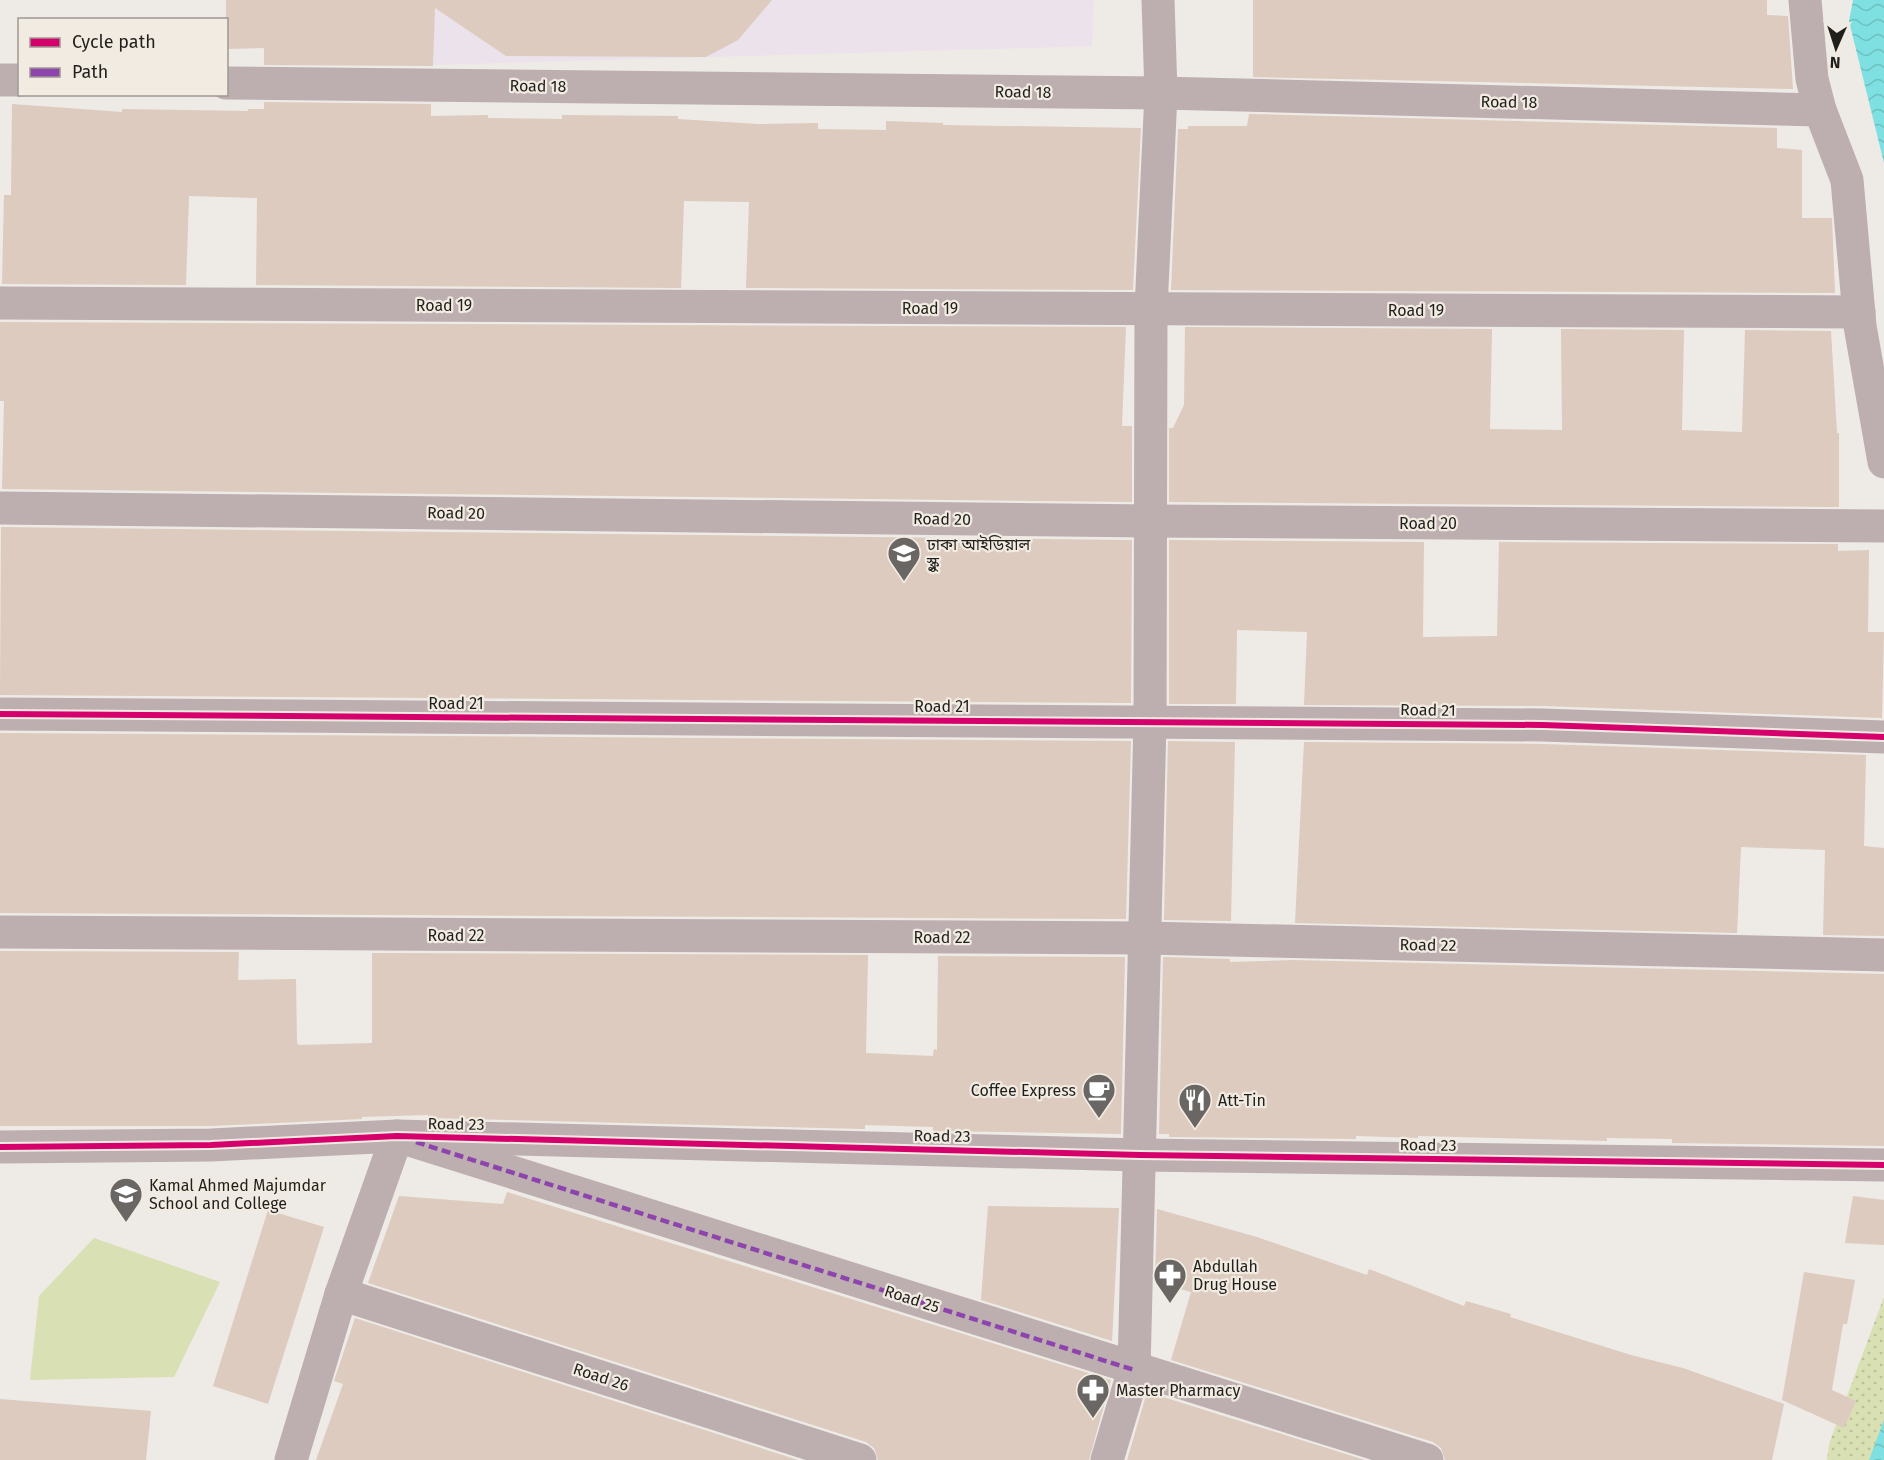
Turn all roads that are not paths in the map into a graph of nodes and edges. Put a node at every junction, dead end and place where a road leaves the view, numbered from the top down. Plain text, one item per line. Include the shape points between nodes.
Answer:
1 (1158, 0) edge
2 (1805, 0) edge
3 (0, 80) edge
4 (18, 80) edge
5 (228, 83) edge
6 (1161, 93) junction
7 (1820, 110) junction
8 (0, 303) edge
9 (1151, 309) junction
10 (1859, 312) junction
11 (1884, 462) edge
12 (0, 508) edge
13 (1151, 521) junction
14 (1884, 526) edge
15 (0, 714) edge
16 (1150, 721) junction
17 (1884, 737) edge
18 (0, 932) edge
19 (1145, 938) junction
20 (1884, 955) edge
21 (398, 1136) junction
22 (0, 1147) edge
23 (1140, 1155) junction
24 (1884, 1165) edge
25 (341, 1294) junction
26 (1134, 1370) junction
27 (291, 1460) edge
28 (860, 1460) edge
29 (1107, 1460) edge
30 (1427, 1460) edge

1 - 6 street
2 - 7 street via 1812,79
3 - 4 street
5 - 6 street, Road 18
6 - 7 street, Road 18
6 - 9 street
7 - 10 street via 1847,180
8 - 9 street, Road 19
9 - 10 street, Road 19
9 - 13 street
10 - 11 street
12 - 13 street, Road 20
13 - 14 street, Road 20
13 - 16 street
15 - 16 street, Road 21
16 - 17 street, Road 21 via 1543,725
16 - 19 street
18 - 19 street, Road 22
19 - 20 street, Road 22
19 - 23 street
21 - 22 street, Road 23 via 211,1145
21 - 23 street, Road 23
21 - 25 street
21 - 26 street, Road 25
23 - 24 street, Road 23
23 - 26 street
25 - 27 street
25 - 28 street, Road 26
26 - 29 street
26 - 30 street, Road 25

